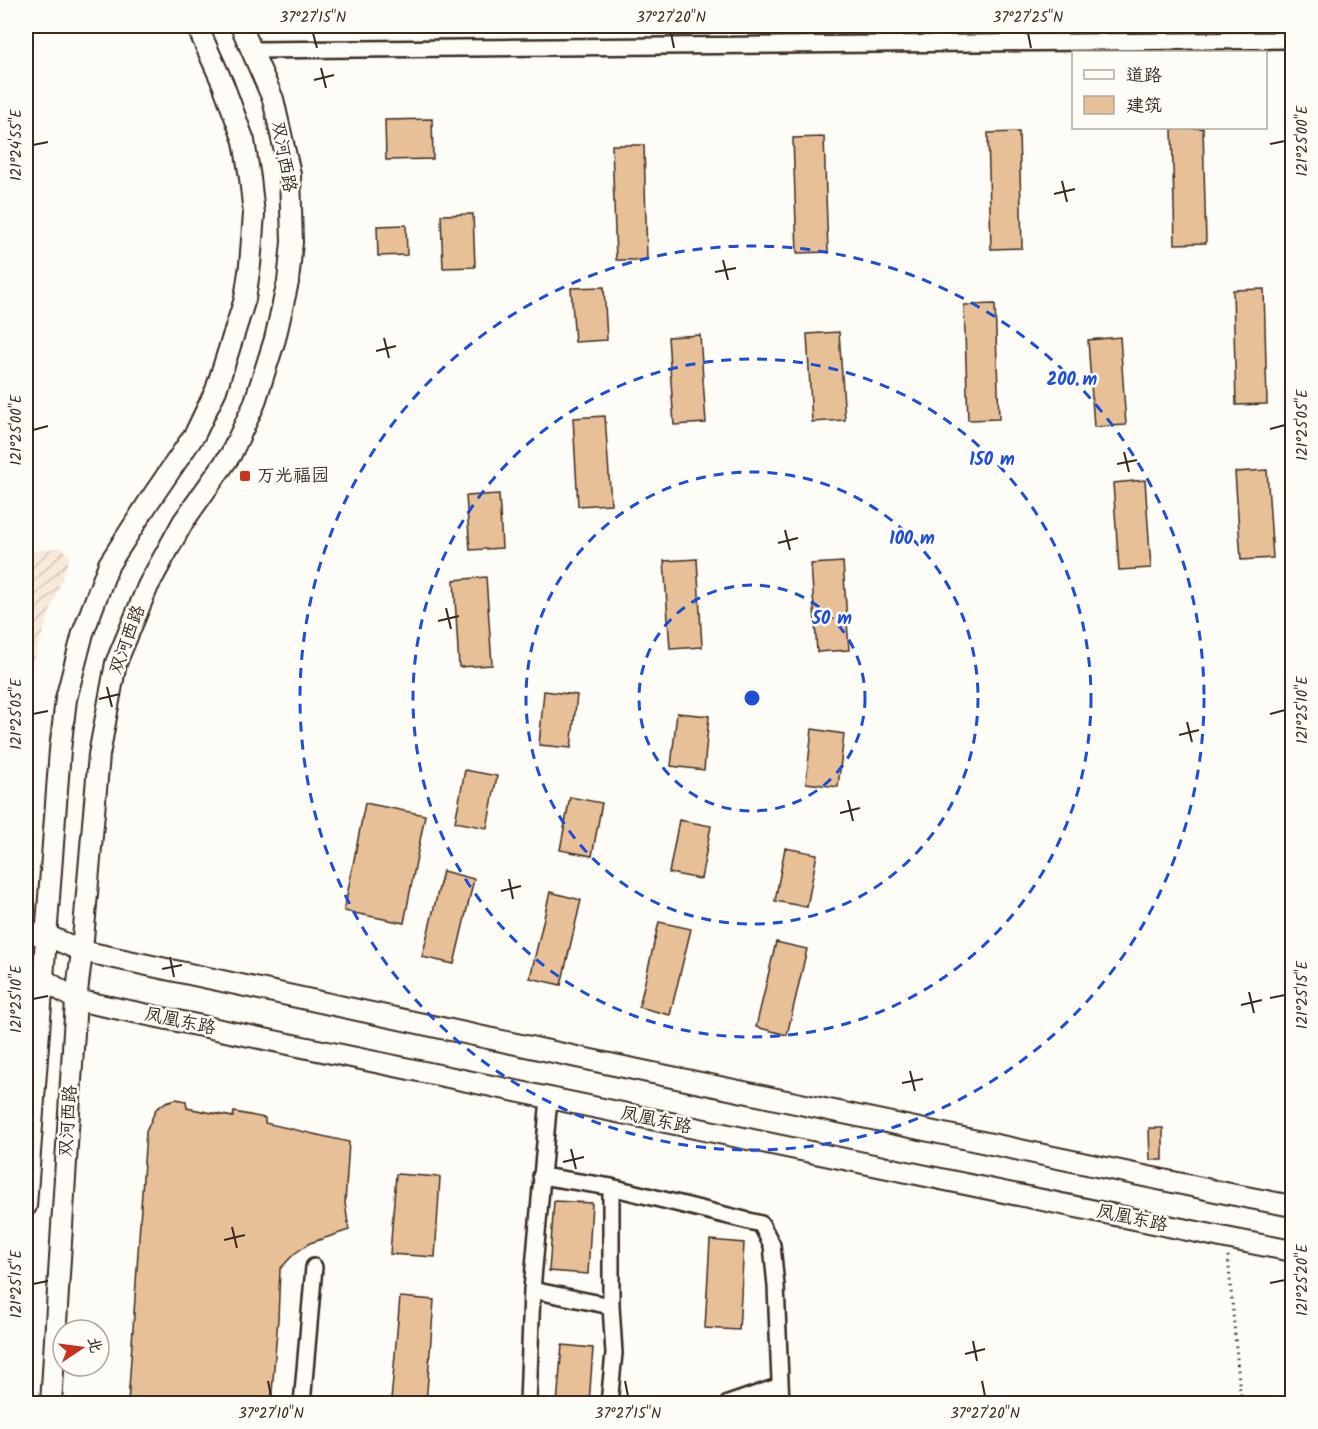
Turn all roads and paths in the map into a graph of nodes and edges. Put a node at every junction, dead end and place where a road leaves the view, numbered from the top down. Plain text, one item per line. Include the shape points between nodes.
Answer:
1 (197, 26) edge
2 (241, 26) edge
3 (1293, 40) edge
4 (252, 50) junction
5 (26, 933) edge
6 (46, 935) junction
7 (82, 951) junction
8 (34, 978) edge
9 (76, 1000) junction
10 (549, 1098) junction
11 (542, 1176) junction
12 (610, 1187) junction
13 (26, 1206) edge
14 (1293, 1206) edge
15 (1226, 1238) junction
16 (1293, 1251) edge
17 (314, 1267) dead end
18 (532, 1290) junction
19 (611, 1306) junction
20 (780, 1386) junction
21 (51, 1404) edge
22 (302, 1404) edge
23 (528, 1404) edge
24 (609, 1404) edge
25 (728, 1404) edge
26 (781, 1404) edge
27 (1241, 1404) edge

1 - 6 street, 双河西路 via 244,141 254,214 245,299 216,390 195,434 109,564 83,633 66,699
2 - 4 street, 双河西路
3 - 4 street
4 - 7 street, 双河西路 via 273,99 290,174 292,242 288,282 254,405 231,454 183,522 148,586 116,663 99,755
5 - 6 street
6 - 7 street
6 - 8 street, 双河西路
7 - 9 street, 双河西路
7 - 14 street
8 - 9 street, 凤凰东路
8 - 13 street, 双河西路
9 - 10 street, 凤凰东路
9 - 21 street, 双河西路
10 - 11 street
10 - 15 street, 凤凰东路
11 - 12 street
11 - 18 street
12 - 19 street
12 - 20 street via 761,1224 772,1245
15 - 16 street, 凤凰东路
15 - 27 path
17 - 22 street
18 - 19 street
18 - 23 street
19 - 24 street via 614,1353
20 - 25 street
20 - 26 street

